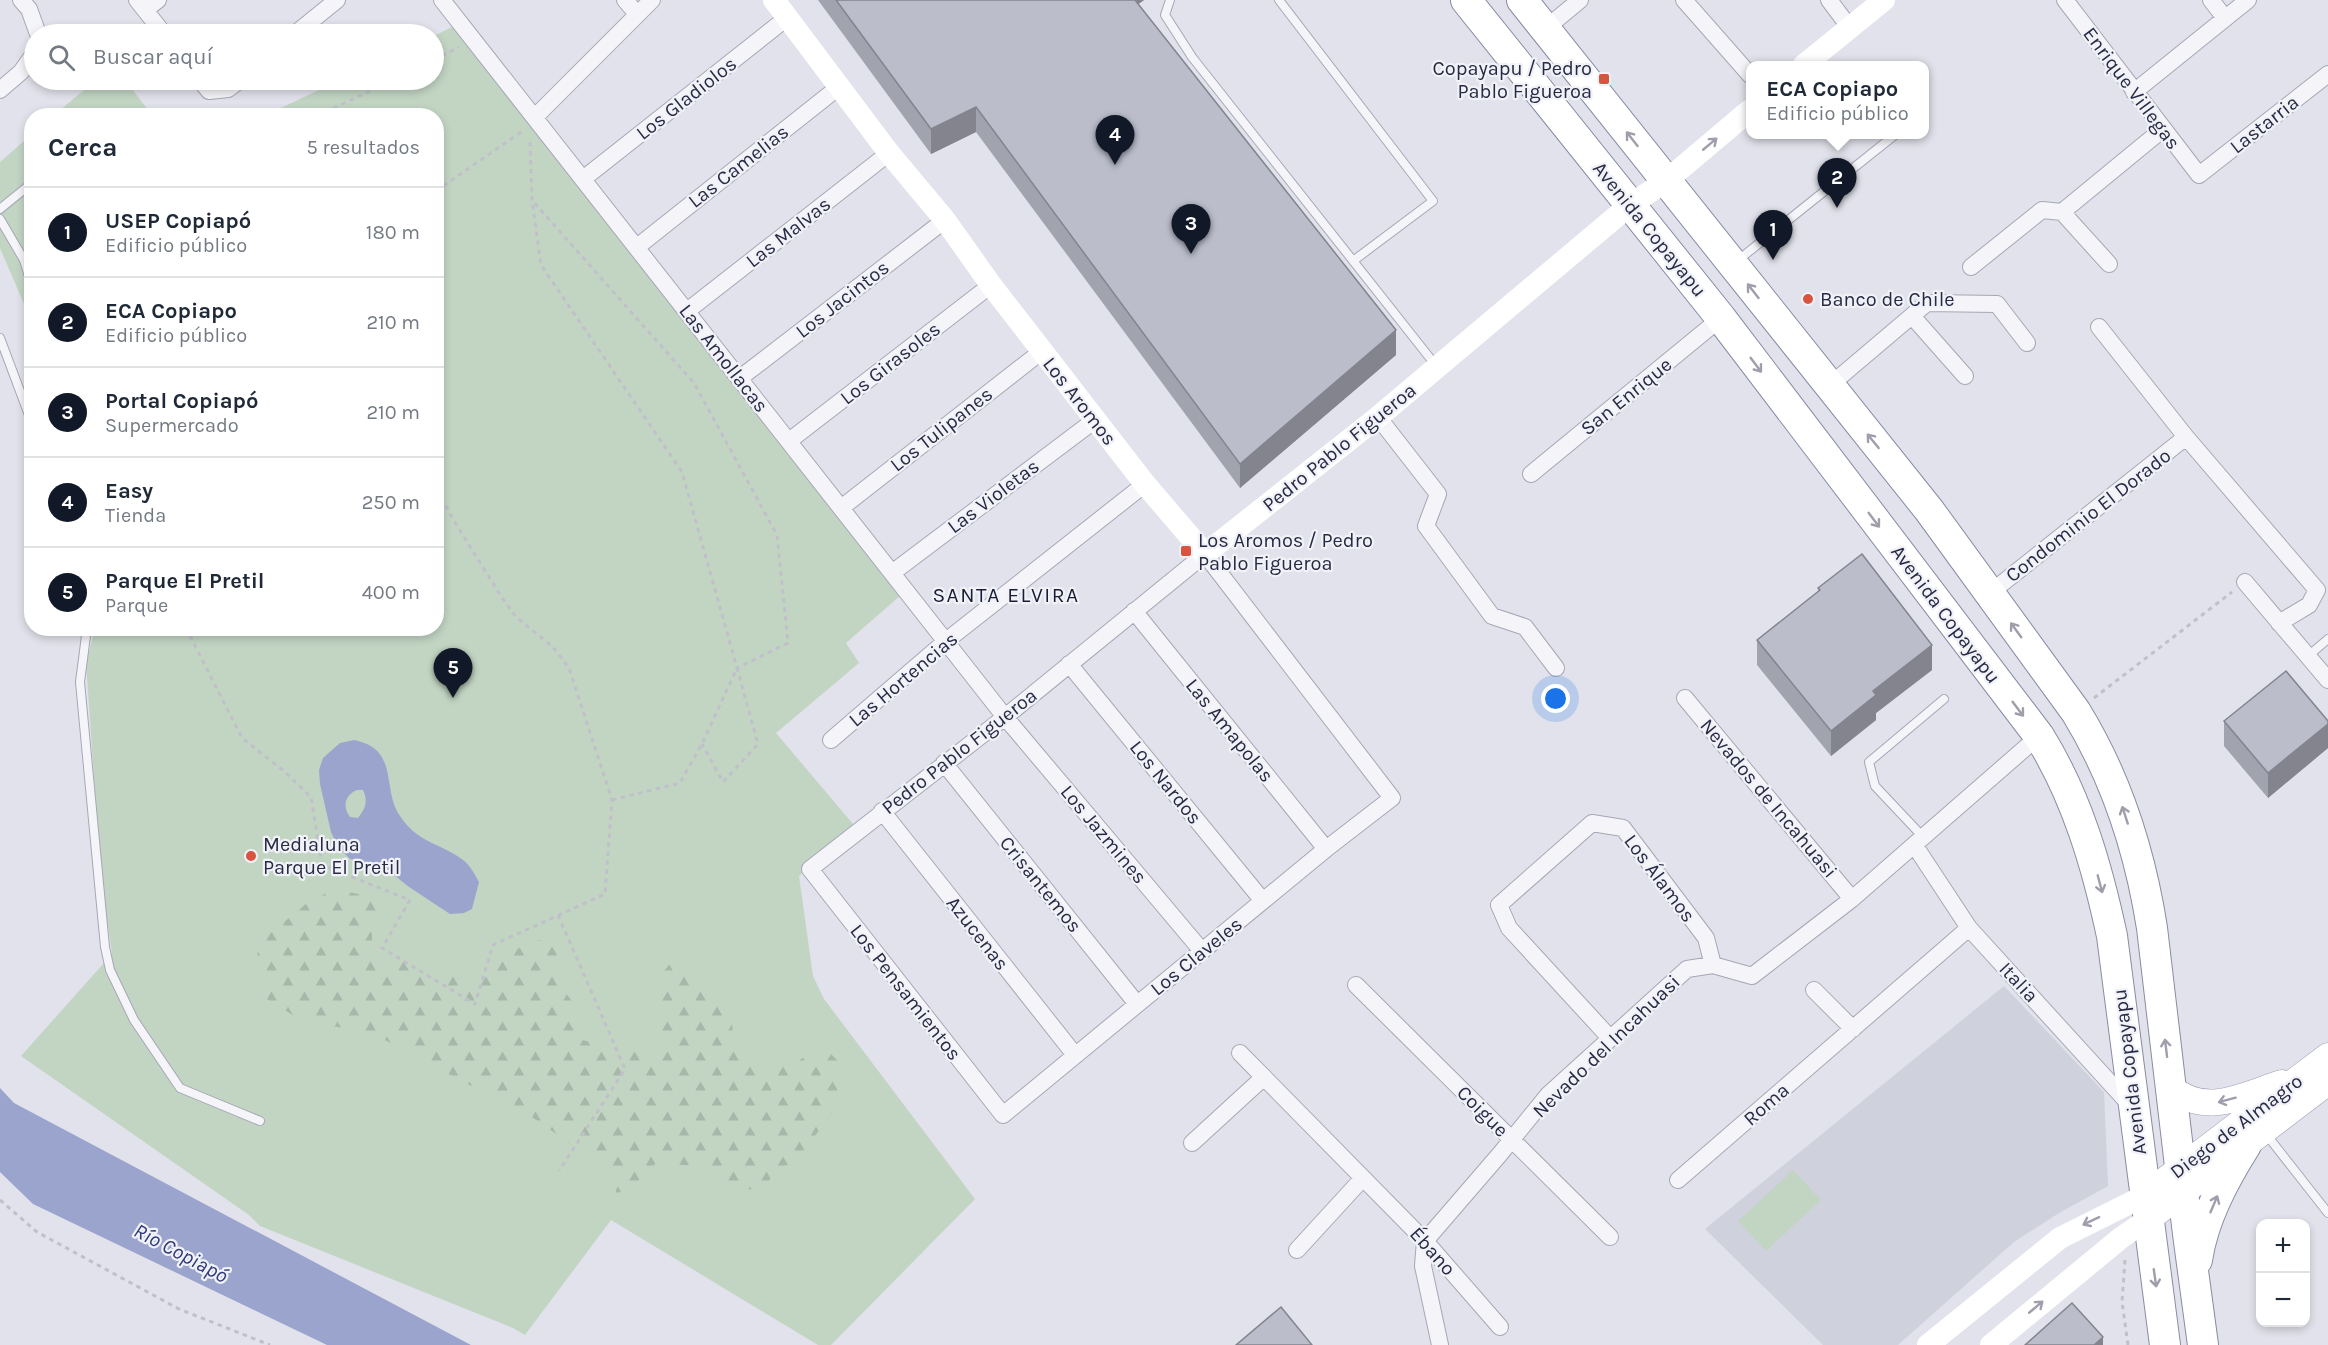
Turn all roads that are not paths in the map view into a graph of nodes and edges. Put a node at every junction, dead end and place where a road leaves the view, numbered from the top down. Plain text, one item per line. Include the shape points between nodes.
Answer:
1 (21, 0) edge
2 (337, 0) edge
3 (442, 0) edge
4 (625, 0) edge
5 (652, 0) edge
6 (1170, 0) edge
7 (1279, 0) edge
8 (1522, 0) edge
9 (1580, 0) edge
10 (1684, 0) edge
11 (1829, 0) edge
12 (1884, 0) edge
13 (2065, 0) edge
14 (2211, 0) edge
15 (2248, 0) edge
16 (147, 3) edge
17 (1475, 3) edge
18 (781, 8) edge
19 (637, 14) junction
20 (2226, 18) junction
21 (34, 24) edge
22 (159, 24) edge
23 (307, 24) edge
24 (1850, 28) junction
25 (1545, 30) junction
26 (1810, 61) edge
27 (24, 68) edge
28 (1746, 70) edge
29 (2328, 74) edge
30 (840, 86) junction
31 (0, 90) edge
32 (2134, 92) junction
33 (1746, 113) edge
34 (533, 121) junction
35 (2163, 129) junction
36 (1891, 139) edge
37 (889, 153) junction
38 (2199, 175) joint
39 (584, 179) junction
40 (1666, 181) junction
41 (24, 190) edge
42 (1630, 205) junction
43 (0, 209) edge
44 (2062, 212) junction
45 (0, 219) edge
46 (945, 220) junction
47 (637, 247) junction
48 (24, 260) edge
49 (1353, 261) junction
50 (2109, 264) dead end
51 (1732, 265) junction
52 (1971, 267) dead end
53 (991, 285) junction
54 (687, 311) junction
55 (1912, 316) junction
56 (1721, 318) junction
57 (2099, 327) dead end
58 (0, 338) edge
59 (2027, 343) dead end
60 (1041, 351) junction
61 (1438, 368) junction
62 (1965, 376) dead end
63 (740, 378) junction
64 (1829, 386) junction
65 (24, 402) edge
66 (1378, 417) junction
67 (1095, 420) junction
68 (2186, 436) junction
69 (789, 441) junction
70 (1531, 474) dead end
71 (1145, 484) junction
72 (841, 508) junction
73 (1205, 554) junction
74 (892, 573) junction
75 (2245, 582) road end
76 (1990, 593) junction
77 (1134, 611) junction
78 (2280, 623) junction
79 (86, 636) edge
80 (2328, 639) edge
81 (946, 641) junction
82 (2308, 656) junction
83 (1070, 664) junction
84 (1556, 668) dead end
85 (2328, 680) edge
86 (1685, 698) dead end
87 (1944, 699) dead end
88 (1005, 717) junction
89 (2038, 736) junction
90 (831, 740) dead end
91 (944, 763) junction
92 (1392, 798) joint
93 (882, 811) junction
94 (1919, 842) junction
95 (1326, 849) junction
96 (810, 869) joint
97 (1852, 899) junction
98 (1263, 901) junction
99 (1969, 928) junction
100 (1202, 951) junction
101 (1713, 965) junction
102 (1356, 985) dead end
103 (1814, 990) dead end
104 (1137, 1004) junction
105 (1853, 1029) junction
106 (1610, 1038) junction
107 (1240, 1053) dead end
108 (1075, 1056) junction
109 (2328, 1056) edge
110 (1264, 1077) junction
111 (2315, 1083) edge
112 (2170, 1087) junction
113 (2134, 1110) junction
114 (1003, 1115) joint
115 (260, 1121) dead end
116 (2255, 1138) junction
117 (1512, 1140) junction
118 (1192, 1143) dead end
119 (1363, 1178) junction
120 (1678, 1180) dead end
121 (2181, 1181) junction
122 (2145, 1208) junction
123 (2328, 1213) edge
124 (1610, 1237) dead end
125 (1425, 1241) junction
126 (1297, 1250) dead end
127 (2194, 1280) junction
128 (1500, 1327) dead end
129 (1440, 1345) edge
130 (1928, 1345) edge
131 (1991, 1345) edge
132 (2164, 1345) edge
133 (2203, 1345) edge

1 - 21 street
2 - 23 street
3 - 34 street, Las Amollacas
4 - 19 street
5 - 19 street
6 - 49 lane via 1165,15 1192,57
7 - 49 lane via 1433,201
8 - 25 highway, Avenida Copayapu
9 - 25 street
10 - 28 street
11 - 24 street
12 - 24 street
13 - 32 street, Enrique Villegas
14 - 20 street
15 - 20 street
16 - 22 street
17 - 42 highway, Avenida Copayapu
18 - 30 street, Los Aromos
18 - 39 street, Los Gladiolos
19 - 34 street
20 - 32 street
24 - 26 street
40 -> 25 highway, Avenida Copayapu
27 - 31 street
29 - 38 street, Lastarria
30 - 37 street, Los Aromos
30 - 47 street, Las Camelias
32 - 35 street, Enrique Villegas
40 -> 33 street, Pedro Pablo Figueroa
34 - 39 street, Las Amollacas
35 - 38 street, Enrique Villegas
35 - 44 street
36 - 51 lane
37 - 46 street, Los Aromos
37 - 54 street, Las Malvas
39 - 47 street, Las Amollacas
40 - 42 street, Pedro Pablo Figueroa
40 - 51 highway, Avenida Copayapu
41 - 43 lane
42 - 56 highway, Avenida Copayapu
42 - 61 street, Pedro Pablo Figueroa
44 - 50 street
44 - 52 street via 2042,210
45 - 48 lane
46 - 53 street, Los Aromos
46 - 63 street, Los Jacintos
47 - 54 street, Las Amollacas
49 - 61 lane
64 -> 51 highway, Avenida Copayapu
53 - 60 street, Los Aromos
53 - 69 street, Los Girasoles
54 - 63 street, Las Amollacas
55 - 59 street via 1927,303 1997,304
55 - 62 street
55 - 64 street
56 - 70 street, San Enrique
56 -> 89 highway, Avenida Copayapu
57 - 68 street, Condominio El Dorado
58 - 65 lane
60 - 67 street, Los Aromos
60 - 72 street, Los Tulipanes
61 - 66 street, Pedro Pablo Figueroa
63 - 69 street, Las Amollacas
76 -> 64 highway, Avenida Copayapu
66 - 73 street, Pedro Pablo Figueroa
66 - 84 street via 1438,494 1426,526 1492,616 1525,627
67 - 71 street, Los Aromos
67 - 74 street, Las Violetas
68 - 76 street, Condominio El Dorado
68 - 78 street, Condominio El Dorado via 2317,590 2308,605
69 - 72 street, Las Amollacas
71 - 73 street, Los Aromos
71 - 81 street, Las Hortencias
72 - 74 street, Las Amollacas
73 - 77 street, Pedro Pablo Figueroa
73 - 92 street, Los Aromos
74 - 81 street, Las Amollacas
75 - 78 street
112 -> 76 highway, Avenida Copayapu via 2152,928 2140,865 2122,806 2107,768 2076,712
77 - 83 street, Pedro Pablo Figueroa
77 - 95 street, Las Amapolas
78 - 82 street
79 - 115 lane via 80,682 110,970 134,1020 180,1088
80 - 82 lane
81 - 88 street, Las Amollacas
81 - 90 street, Las Hortencias
82 - 85 street
83 - 88 street, Pedro Pablo Figueroa
83 - 98 street, Los Nardos
86 - 97 street, Nevados de Incahuasi
87 - 94 lane via 1869,762 1875,786
88 - 91 street, Pedro Pablo Figueroa
88 - 100 street, Los Jazmines
89 - 94 street, Nevado del Incahuasi
89 -> 113 highway, Avenida Copayapu via 2069,794 2104,900
91 - 93 street, Pedro Pablo Figueroa
91 - 104 street, Crisantemos
92 - 95 street, Los Claveles
93 - 96 street, Pedro Pablo Figueroa
93 - 108 street, Azucenas
94 - 97 street, Nevado del Incahuasi
94 - 99 street, Italia
95 - 98 street, Los Claveles
96 - 114 street, Los Pensamientos
97 - 101 street, Nevado del Incahuasi via 1752,976
98 - 100 street, Los Claveles
99 - 105 street, Roma
99 - 113 street, Italia
100 - 104 street, Los Claveles
101 - 106 street, Nevado del Incahuasi via 1687,969
101 - 106 street, Los Álamos via 1706,938 1623,828 1592,823 1499,905 1509,928
102 - 117 street, Coigue
103 - 105 street
104 - 108 street, Los Claveles
105 - 120 street, Roma
106 - 117 street, Nevado del Incahuasi via 1548,1095
107 - 110 street, Ébano
108 - 114 street, Los Claveles
109 - 111 main road, Diego de Almagro
110 - 118 street
110 - 119 street, Ébano
111 -> 112 main road via 2204,1104 2189,1100
111 - 116 main road, Diego de Almagro
111 - 121 main road, Diego de Almagro
112 - 121 highway, Avenida Copayapu
113 - 122 highway, Avenida Copayapu
116 - 121 main road, Diego de Almagro
116 - 123 lane
127 -> 116 highway via 2213,1205
117 - 124 street, Coigue
117 - 125 street, Nevado del Incahuasi
119 - 125 street, Ébano
119 - 126 street
121 - 122 main road, Diego de Almagro
121 - 127 highway, Avenida Copayapu
122 -> 130 street via 2086,1223 2060,1238
131 -> 122 street via 2122,1237
122 -> 132 highway, Avenida Copayapu
125 - 128 street, Ébano
125 - 129 street via 1423,1266
127 - 133 highway, Avenida Copayapu

